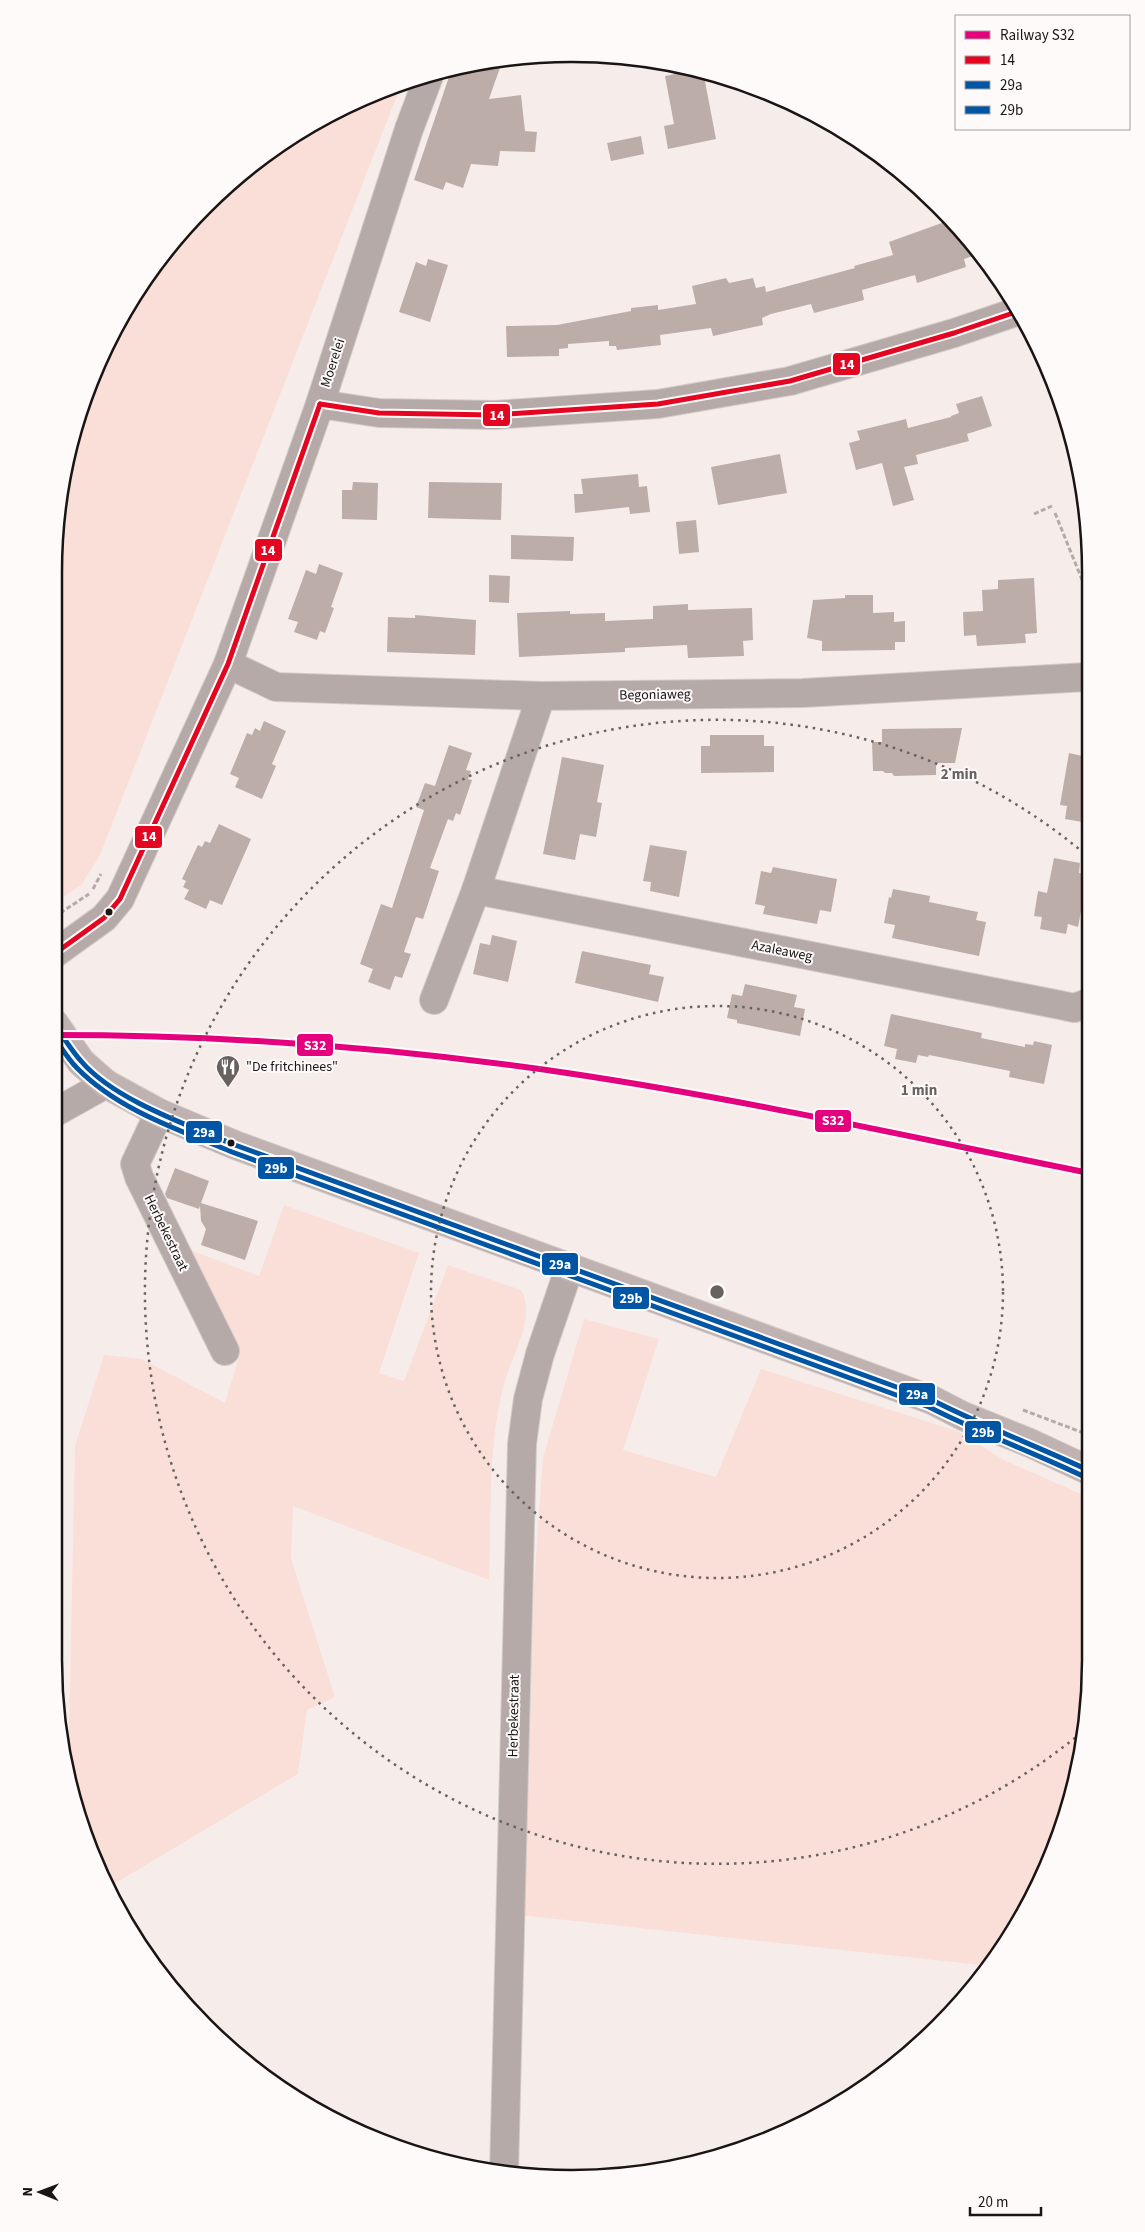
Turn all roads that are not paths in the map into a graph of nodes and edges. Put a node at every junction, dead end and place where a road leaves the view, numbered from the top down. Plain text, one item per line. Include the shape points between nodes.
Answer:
1 (426, 85) edge
2 (1011, 314) edge
3 (320, 404) junction
4 (228, 664) junction
5 (1082, 677) edge
6 (541, 696) junction
7 (476, 890) junction
8 (62, 948) edge
9 (434, 1000) dead end
10 (1082, 1005) edge
11 (62, 1035) edge
12 (106, 1084) junction
13 (62, 1109) edge
14 (159, 1113) junction
15 (570, 1266) junction
16 (225, 1351) dead end
17 (932, 1400) junction
18 (1082, 1450) edge
19 (1082, 1467) edge
20 (504, 2165) edge

1 - 3 street, Moerelei
2 - 3 street via 790,381 658,404 494,416 379,413
3 - 4 street, Moerelei
4 - 6 street, Begoniaweg via 276,687
4 - 8 street, Moerelei via 120,899 104,918
5 - 6 street, Begoniaweg via 803,693
6 - 7 street
7 - 9 street
7 - 10 street, Azaleaweg via 1074,1008
11 - 12 main road via 81,1062
12 - 13 street
12 - 14 main road
14 - 15 main road via 235,1146
14 - 16 street, Herbekestraat via 135,1164
15 - 17 main road
15 - 20 street, Herbekestraat via 532,1381 522,1444
17 - 18 main road via 966,1407
17 - 19 main road

